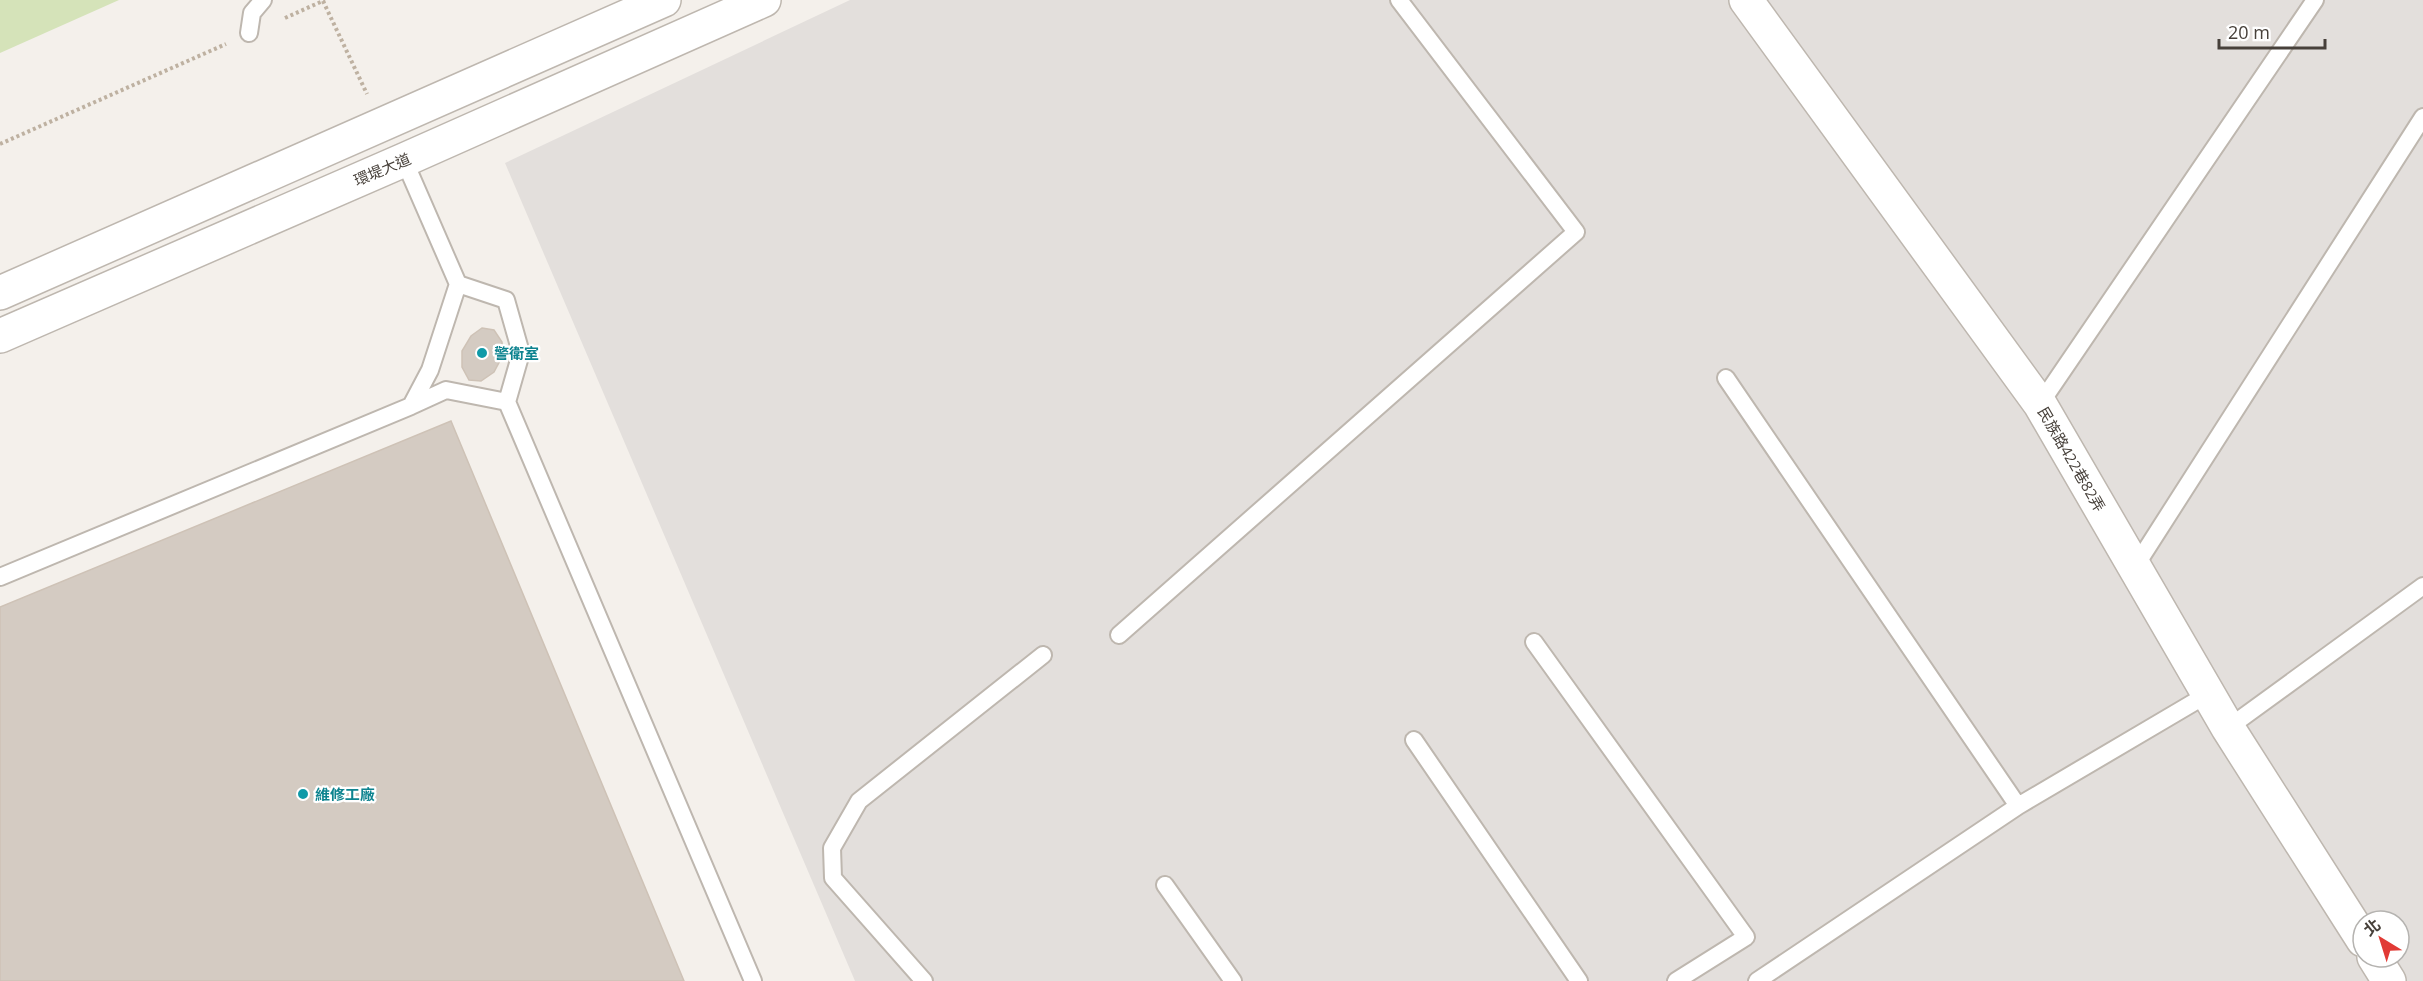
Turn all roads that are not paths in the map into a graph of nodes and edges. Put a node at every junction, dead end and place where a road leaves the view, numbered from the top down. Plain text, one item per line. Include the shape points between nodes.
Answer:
1 (263, 0) edge
2 (664, 0) edge
3 (764, 0) edge
4 (1399, 0) edge
5 (1746, 0) edge
6 (2315, 0) edge
7 (249, 33) road end
8 (547, 53) junction
9 (563, 90) junction
10 (378, 110) junction
11 (2423, 117) edge
12 (404, 160) junction
13 (458, 284) junction
14 (0, 293) edge
15 (0, 336) edge
16 (1726, 378) dead end
17 (507, 402) junction
18 (2040, 404) junction
19 (411, 406) junction
20 (2135, 567) junction
21 (0, 577) edge
22 (2423, 586) edge
23 (1119, 635) dead end
24 (1534, 642) dead end
25 (1043, 655) dead end
26 (2208, 694) junction
27 (2229, 728) junction
28 (1414, 740) dead end
29 (2018, 806) junction
30 (1165, 885) dead end
31 (2351, 921) edge
32 (753, 981) edge
33 (924, 981) edge
34 (1233, 981) edge
35 (1579, 981) edge
36 (1676, 981) edge
37 (1757, 981) edge

1 - 7 lane via 252,13
2 - 8 street
3 - 9 street, 環堤大道
4 - 23 lane via 1576,232
5 - 18 street, 民族路422巷82弄
6 - 18 lane
8 - 9 street
8 - 10 street
9 - 12 street, 環堤大道
10 - 12 street
10 - 14 street
11 - 20 lane
12 - 13 lane
12 - 15 street, 環堤大道
13 - 17 lane via 506,300 521,353
13 - 19 lane via 430,370
16 - 29 lane
17 - 19 lane via 446,390
17 - 32 lane
18 - 20 street, 民族路422巷82弄
19 - 21 lane
20 - 26 street, 民族路422巷82弄
22 - 27 lane
24 - 36 lane via 1746,936
25 - 33 lane via 859,801 832,848 833,878
26 - 27 street, 民族路422巷82弄
26 - 29 lane
27 - 31 street, 民族路422巷82弄
28 - 35 lane
29 - 37 lane
30 - 34 lane

